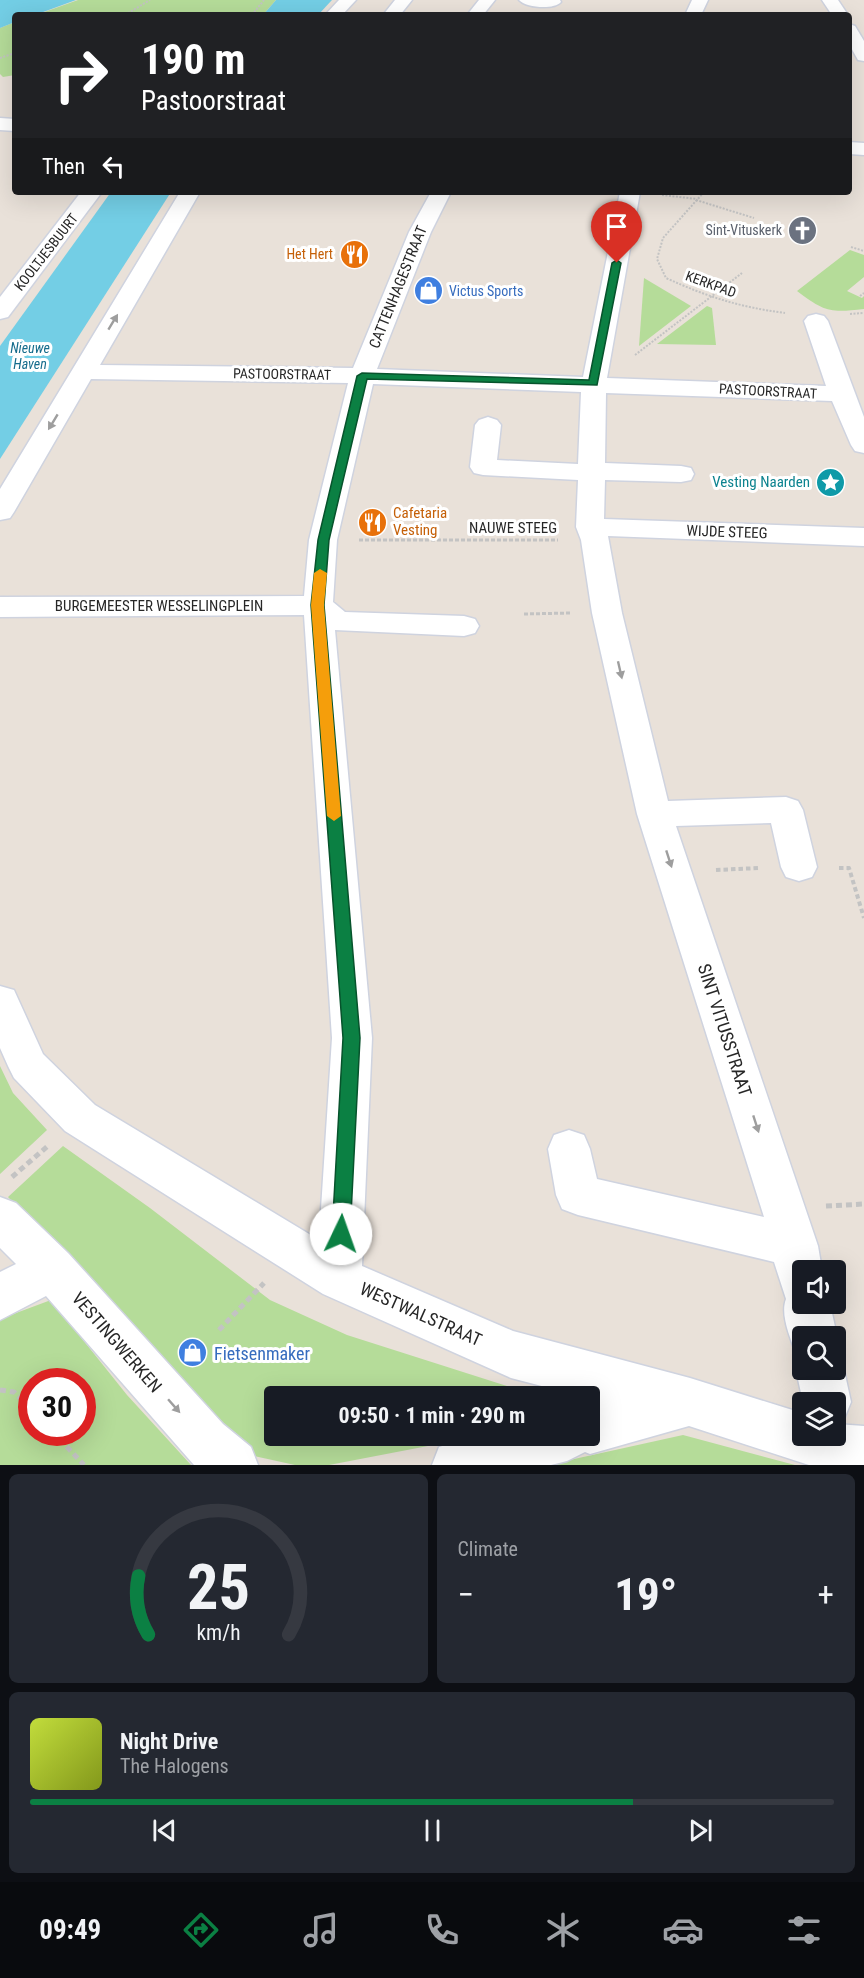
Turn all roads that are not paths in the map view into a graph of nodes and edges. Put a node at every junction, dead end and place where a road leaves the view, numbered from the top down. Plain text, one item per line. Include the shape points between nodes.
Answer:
1 (348, 0) edge
2 (404, 0) edge
3 (487, 0) edge
4 (527, 0) edge
5 (550, 6) edge
6 (336, 12) edge
7 (394, 12) edge
8 (477, 12) edge
9 (91, 195) edge
10 (188, 195) edge
11 (439, 195) edge
12 (629, 195) edge
13 (0, 312) edge
14 (816, 321) road end
15 (83, 372) junction
16 (362, 376) junction
17 (594, 383) junction
18 (841, 394) junction
19 (488, 424) dead end
20 (864, 446) edge
21 (590, 472) junction
22 (681, 474) dead end
23 (0, 512) edge
24 (592, 534) junction
25 (864, 537) edge
26 (318, 605) junction
27 (0, 607) edge
28 (464, 626) dead end
29 (654, 814) junction
30 (799, 867) dead end
31 (0, 1002) edge
32 (569, 1149) dead end
33 (4, 1199) edge
34 (798, 1260) edge
35 (792, 1262) edge
36 (52, 1268) junction
37 (339, 1278) junction
38 (0, 1297) edge
39 (690, 1402) junction
40 (600, 1427) edge
41 (792, 1430) edge
42 (529, 1446) edge
43 (233, 1465) edge
44 (457, 1465) edge

1 - 6 street
2 - 7 street
3 - 8 street
4 - 5 street
9 - 13 street, KOOLTJESBUURT
15 -> 10 street
11 - 16 street, CATTENHAGESTRAAT via 420,232
12 - 17 street, SINT VITUSSTRAAT
14 - 18 street
15 - 16 street, PASTOORSTRAAT
15 -> 23 street
16 - 17 street, PASTOORSTRAAT
16 - 26 street, CATTENHAGESTRAAT via 323,540
17 - 18 street, PASTOORSTRAAT
17 - 21 street, SINT VITUSSTRAAT
18 - 20 street
19 - 21 street via 483,467
21 - 22 street
21 - 24 street, SINT VITUSSTRAAT
24 - 25 street, WIJDE STEEG
24 -> 29 street, SINT VITUSSTRAAT
26 - 27 street, BURGEMEESTER WESSELINGPLEIN
26 - 28 street via 338,621
26 - 37 street, CATTENHAGESTRAAT via 352,1038
29 - 30 street via 786,810
29 -> 34 street, SINT VITUSSTRAAT
31 - 37 street, WESTWALSTRAAT via 28,1066 80,1118
32 - 35 street, SINT VITUSSTRAAT via 578,1195
33 - 36 street, VESTINGWERKEN
36 - 38 street
36 -> 43 street, VESTINGWERKEN via 205,1442
37 - 39 street, WESTWALSTRAAT via 511,1354
39 - 40 street
39 - 41 street, WESTWALSTRAAT
42 - 44 street

